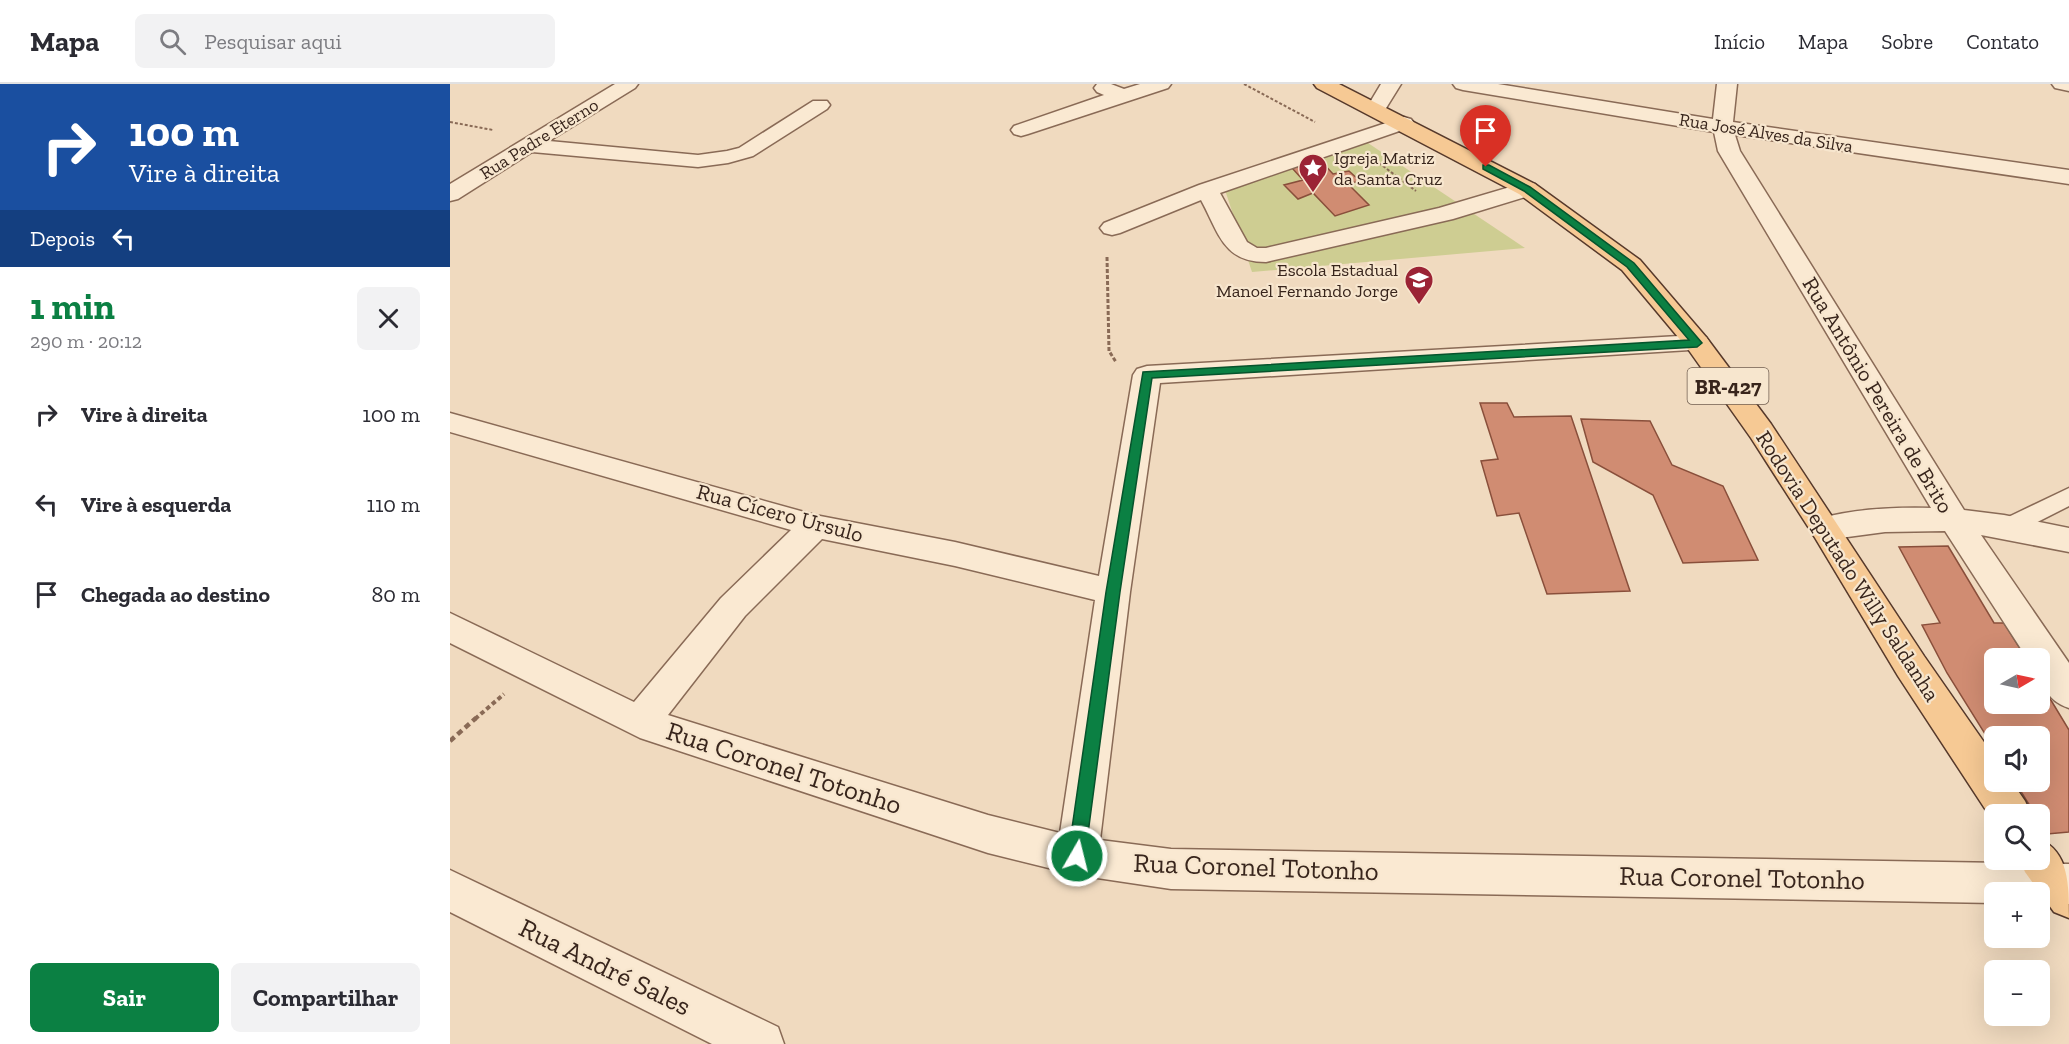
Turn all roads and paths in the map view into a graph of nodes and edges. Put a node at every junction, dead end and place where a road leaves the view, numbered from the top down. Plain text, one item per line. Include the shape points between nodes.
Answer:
1 (628, 84) edge
2 (1094, 84) edge
3 (1161, 84) edge
4 (1324, 84) edge
5 (1391, 84) edge
6 (1463, 84) edge
7 (1726, 84) edge
8 (2062, 84) edge
9 (2069, 85) edge
10 (1124, 95) junction
11 (820, 105) dead end
12 (1376, 109) junction
13 (1404, 123) junction
14 (1722, 127) junction
15 (1020, 130) dead end
16 (530, 146) junction
17 (2069, 177) edge
18 (1527, 189) junction
19 (1207, 190) junction
20 (450, 194) edge
21 (1112, 228) joint
22 (1697, 343) junction
23 (1147, 375) junction
24 (450, 422) edge
25 (2069, 496) edge
26 (1955, 521) junction
27 (815, 526) junction
28 (2008, 527) junction
29 (1825, 528) junction
30 (2069, 540) edge
31 (1113, 592) junction
32 (450, 627) edge
33 (534, 668) junction
34 (2069, 693) edge
35 (640, 722) junction
36 (450, 741) edge
37 (2004, 804) edge
38 (1077, 856) junction
39 (2059, 881) edge
40 (450, 890) edge
41 (760, 1044) edge

1 - 16 street, Rua Padre Eterno
2 - 10 street
3 - 10 street
4 - 12 main road, Rodovia Deputado Willy Saldanha / BR-427
5 - 12 street
6 - 14 street, Rua José Alves da Silva
7 - 14 street, Rua Antônio Pereira de Brito
8 - 9 street
10 - 15 street
11 - 16 street via 746,152 728,157 698,161
12 - 13 main road, Rodovia Deputado Willy Saldanha / BR-427
13 - 18 main road, Rodovia Deputado Willy Saldanha / BR-427
13 - 19 street
14 - 17 street, Rua José Alves da Silva
14 - 26 street, Rua Antônio Pereira de Brito via 1729,151
16 - 20 street, Rua Padre Eterno
18 - 19 street via 1445,214 1266,255 1252,255 1238,247
18 - 22 main road, Rodovia Deputado Willy Saldanha / BR-427 via 1631,265
19 - 21 street
21 - 23 path via 1106,235 1110,351 1116,362
22 - 23 street
22 - 29 main road, Rodovia Deputado Willy Saldanha / BR-427
23 - 31 street
24 - 27 street, Rua Cícero Ursulo
25 - 28 lane
26 - 28 street
26 - 29 street via 1896,520
26 - 34 street, Rua Antônio Pereira de Brito
27 - 31 street, Rua Cícero Ursulo
27 - 35 street via 733,607
28 - 30 street
29 - 37 main road, Rodovia Deputado Willy Saldanha / BR-427 via 1911,666
31 - 38 street
32 - 33 street, Rua Coronel Totonho
33 - 35 street, Rua Coronel Totonho
33 - 36 path
35 - 38 street, Rua Coronel Totonho via 988,834
38 - 39 street, Rua Coronel Totonho via 1171,869
40 - 41 street, Rua André Sales

